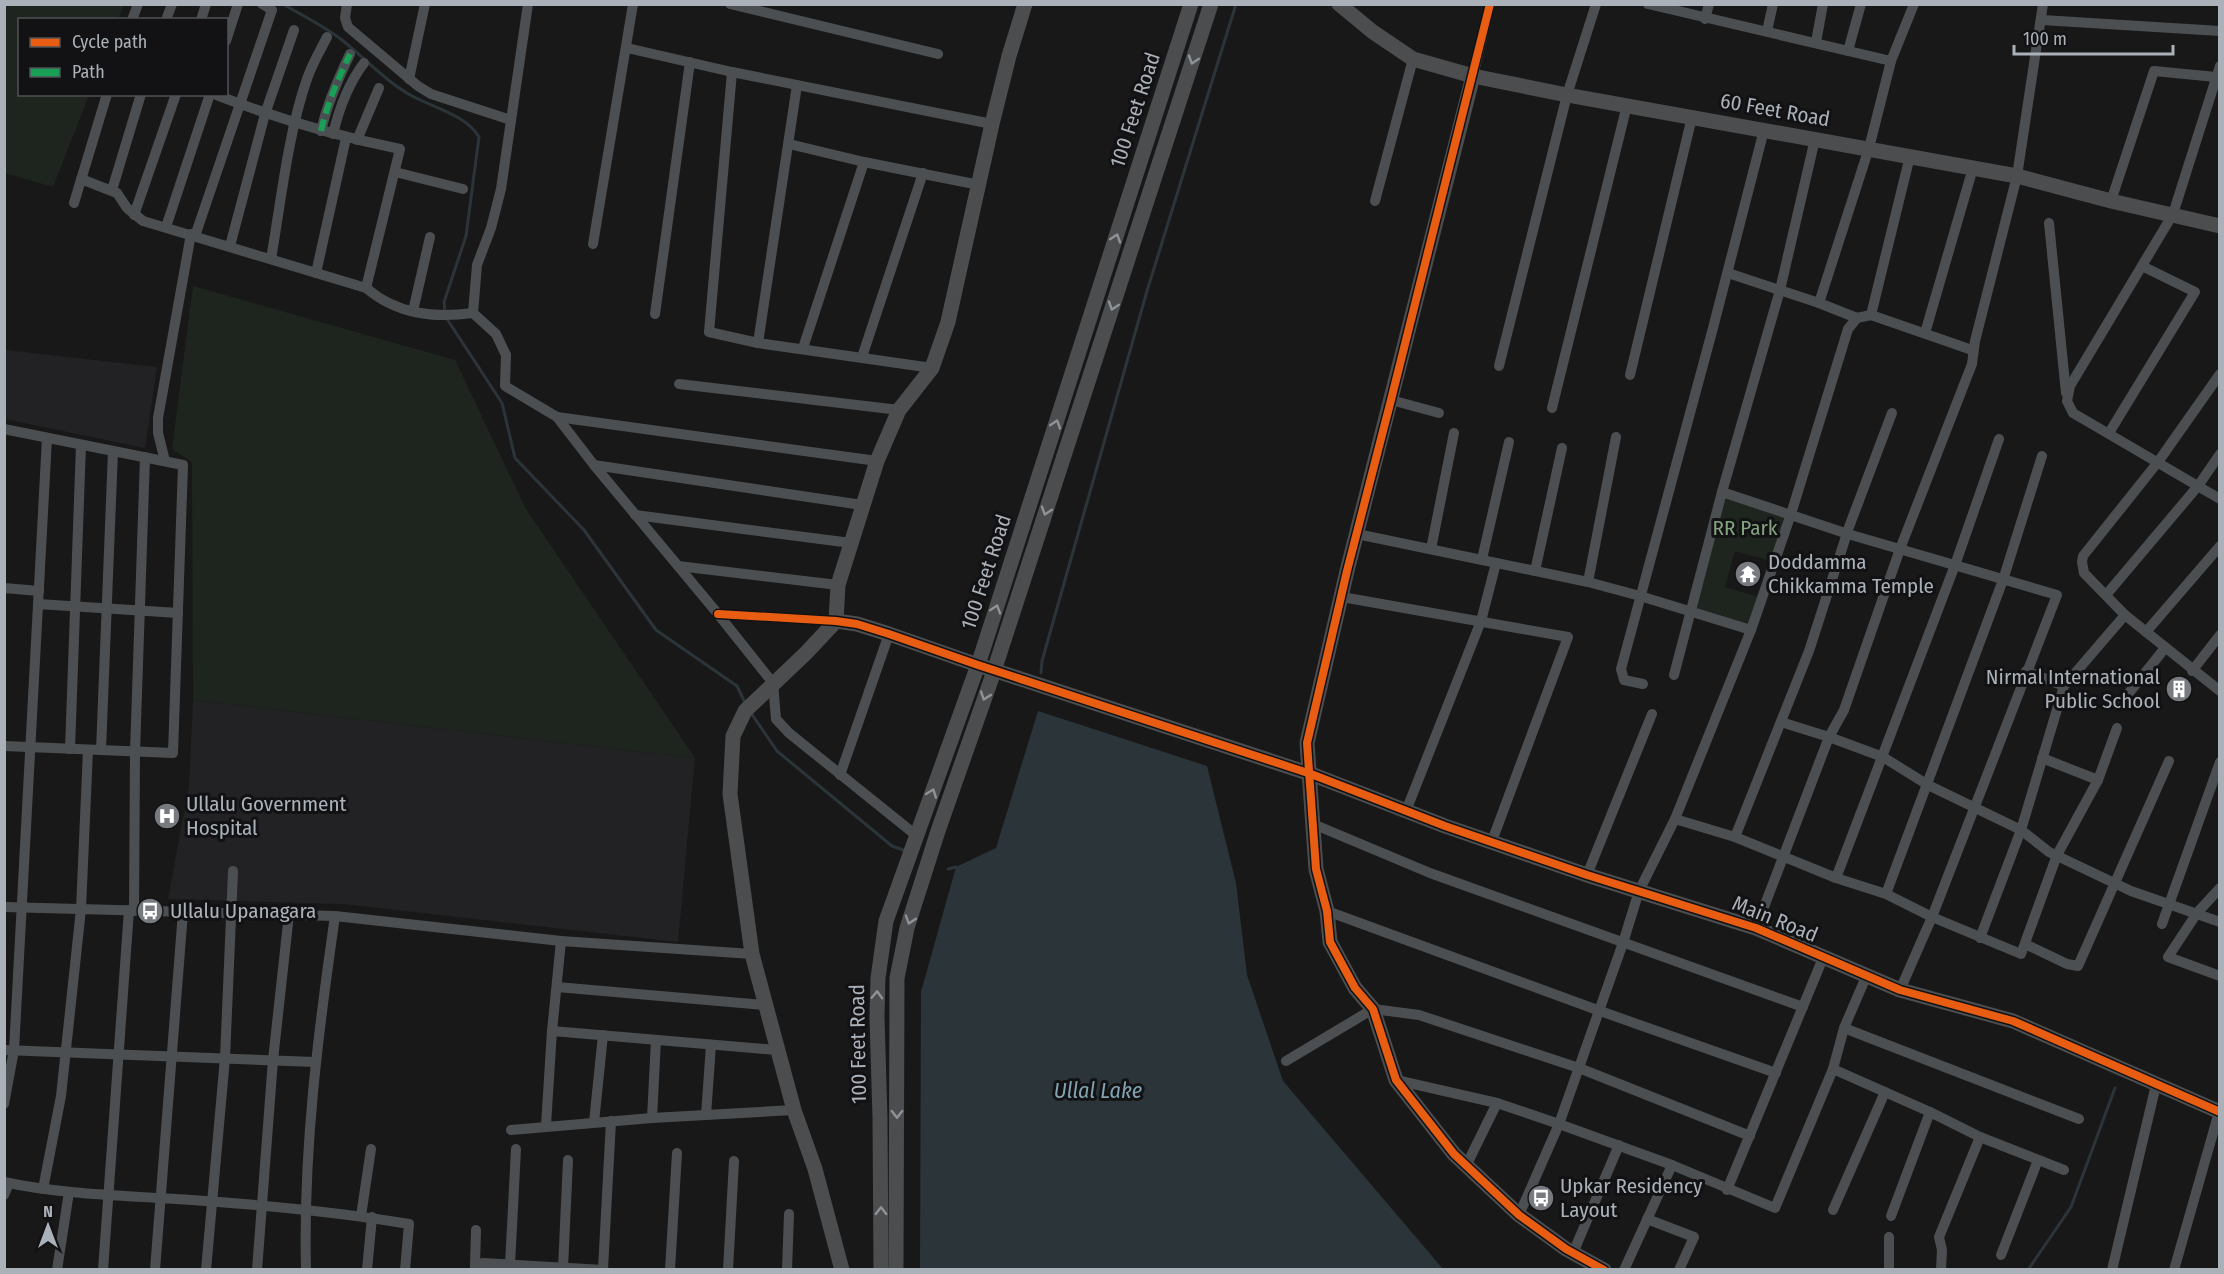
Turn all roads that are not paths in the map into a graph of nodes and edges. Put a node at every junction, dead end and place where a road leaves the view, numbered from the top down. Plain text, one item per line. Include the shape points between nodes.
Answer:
1 (238, 4) edge
2 (262, 4) edge
3 (347, 4) edge
4 (425, 4) edge
5 (528, 4) edge
6 (633, 4) edge
7 (730, 4) edge
8 (1025, 4) edge
9 (1191, 4) edge
10 (1211, 4) edge
11 (1339, 4) edge
12 (1490, 4) edge
13 (1596, 4) edge
14 (1648, 4) edge
15 (1709, 4) edge
16 (1773, 4) edge
17 (1823, 4) edge
18 (1861, 4) edge
19 (1914, 4) edge
20 (2043, 4) edge
21 (1660, 6) edge
22 (1705, 19) junction
23 (2042, 20) junction
24 (294, 30) dead end
25 (1767, 31) junction
26 (2220, 31) edge
27 (228, 35) edge
28 (327, 37) dead end
29 (1816, 42) junction
30 (627, 48) junction
31 (1848, 51) junction
32 (350, 54) dead end
33 (938, 54) dead end
34 (1413, 59) junction
35 (1891, 61) junction
36 (690, 62) junction
37 (364, 63) dead end
38 (2220, 66) edge
39 (732, 72) junction
40 (1473, 76) junction
41 (2216, 77) junction
42 (409, 79) junction
43 (797, 85) junction
44 (379, 88) dead end
45 (1567, 95) junction
46 (106, 96) edge
47 (140, 96) edge
48 (175, 96) edge
49 (211, 96) edge
50 (217, 96) edge
51 (239, 105) junction
52 (1627, 105) junction
53 (265, 114) junction
54 (1692, 117) junction
55 (511, 120) junction
56 (295, 124) junction
57 (992, 124) junction
58 (1764, 130) junction
59 (321, 131) junction
60 (333, 134) junction
61 (352, 139) junction
62 (1815, 139) junction
63 (789, 144) junction
64 (1869, 148) junction
65 (1910, 156) junction
66 (864, 162) junction
67 (1973, 168) junction
68 (395, 172) junction
69 (923, 173) junction
70 (2017, 176) junction
71 (81, 179) junction
72 (978, 185) junction
73 (463, 189) dead end
74 (112, 190) junction
75 (1375, 201) dead end
76 (2111, 201) junction
77 (74, 203) dead end
78 (2173, 214) junction
79 (134, 215) junction
80 (2049, 223) dead end
81 (2220, 226) edge
82 (166, 227) junction
83 (193, 235) junction
84 (430, 237) dead end
85 (593, 244) dead end
86 (230, 246) junction
87 (271, 259) junction
88 (2142, 266) junction
89 (316, 273) junction
90 (1728, 273) junction
91 (366, 288) junction
92 (1780, 290) junction
93 (1819, 303) junction
94 (413, 311) junction
95 (473, 313) junction
96 (654, 314) dead end
97 (1871, 315) junction
98 (1857, 318) junction
99 (1925, 333) junction
100 (758, 343) junction
101 (803, 348) junction
102 (1972, 350) junction
103 (862, 357) junction
104 (1499, 366) dead end
105 (932, 368) junction
106 (2220, 374) edge
107 (1630, 375) dead end
108 (679, 384) dead end
109 (1392, 400) junction
110 (2067, 400) junction
111 (1552, 408) dead end
112 (899, 410) junction
113 (1439, 413) dead end
114 (1892, 413) dead end
115 (557, 417) junction
116 (4, 429) edge
117 (1454, 433) dead end
118 (2109, 433) junction
119 (1616, 437) dead end
120 (47, 438) junction
121 (1999, 439) dead end
122 (1509, 442) dead end
123 (81, 445) junction
124 (1562, 448) dead end
125 (113, 451) junction
126 (2220, 454) edge
127 (2042, 456) dead end
128 (145, 458) junction
129 (165, 461) junction
130 (877, 461) junction
131 (2158, 462) junction
132 (594, 465) junction
133 (2198, 486) junction
134 (1722, 492) junction
135 (2220, 499) edge
136 (862, 505) junction
137 (1791, 514) junction
138 (635, 515) junction
139 (1357, 534) junction
140 (1848, 534) junction
141 (851, 543) junction
142 (2220, 546) edge
143 (1431, 549) junction
144 (1900, 549) junction
145 (1482, 559) junction
146 (1496, 562) junction
147 (1955, 565) junction
148 (678, 566) junction
149 (1535, 571) junction
150 (2003, 579) junction
151 (1588, 582) junction
152 (838, 585) junction
153 (4, 588) edge
154 (39, 591) junction
155 (2106, 595) junction
156 (1640, 596) junction
157 (1342, 597) junction
158 (38, 604) junction
159 (76, 605) junction
160 (107, 608) junction
161 (140, 610) junction
162 (1689, 611) junction
163 (178, 613) junction
164 (718, 614) junction
165 (2125, 615) junction
166 (836, 621) junction
167 (1481, 621) junction
168 (1751, 630) junction
169 (2146, 632) junction
170 (889, 634) junction
171 (2220, 635) edge
172 (2165, 648) junction
173 (978, 665) junction
174 (994, 671) junction
175 (2026, 671) junction
176 (2192, 671) junction
177 (1674, 675) dead end
178 (773, 683) junction
179 (1643, 684) dead end
180 (2064, 686) junction
181 (2220, 691) edge
182 (2120, 704) dead end
183 (1652, 714) dead end
184 (1781, 722) junction
185 (2117, 728) dead end
186 (1829, 737) junction
187 (4, 746) edge
188 (30, 747) junction
189 (70, 749) junction
190 (88, 750) junction
191 (100, 750) junction
192 (135, 752) junction
193 (1883, 758) junction
194 (2042, 758) junction
195 (2169, 761) dead end
196 (2220, 762) edge
197 (1311, 774) junction
198 (840, 775) junction
199 (2098, 780) junction
200 (1928, 785) junction
201 (1976, 807) junction
202 (1406, 811) junction
203 (1675, 819) junction
204 (1313, 824) junction
205 (2021, 830) junction
206 (1735, 837) junction
207 (1492, 841) junction
208 (913, 848) junction
209 (2057, 855) junction
210 (1784, 857) junction
211 (233, 871) dead end
212 (1587, 875) junction
213 (1836, 878) junction
214 (2113, 883) junction
215 (2220, 888) edge
216 (1639, 891) junction
217 (1886, 894) junction
218 (2169, 905) junction
219 (4, 907) edge
220 (23, 907) junction
221 (81, 909) junction
222 (131, 910) junction
223 (1327, 911) junction
224 (183, 912) junction
225 (233, 913) junction
226 (2197, 913) junction
227 (289, 914) junction
228 (335, 916) junction
229 (1932, 917) junction
230 (2220, 922) edge
231 (2162, 924) dead end
232 (1756, 928) junction
233 (1980, 938) junction
234 (561, 941) junction
235 (1623, 943) junction
236 (2025, 944) junction
237 (752, 954) junction
238 (1823, 958) junction
239 (2220, 976) edge
240 (1866, 977) junction
241 (557, 987) junction
242 (1900, 990) junction
243 (765, 1005) junction
244 (1803, 1007) junction
245 (1373, 1009) junction
246 (1599, 1011) junction
247 (1844, 1028) junction
248 (552, 1031) junction
249 (603, 1035) junction
250 (656, 1040) junction
251 (711, 1045) junction
252 (9, 1050) edge
253 (777, 1050) junction
254 (65, 1052) junction
255 (118, 1054) junction
256 (173, 1056) junction
257 (225, 1058) junction
258 (273, 1060) junction
259 (1286, 1061) dead end
260 (315, 1062) junction
261 (1579, 1068) junction
262 (1833, 1069) junction
263 (1776, 1073) junction
264 (1396, 1080) junction
265 (2156, 1085) junction
266 (1885, 1092) junction
267 (1497, 1103) junction
268 (4, 1104) edge
269 (794, 1110) junction
270 (1930, 1112) junction
271 (2219, 1112) edge
272 (706, 1115) junction
273 (652, 1118) junction
274 (2079, 1119) dead end
275 (611, 1121) junction
276 (594, 1122) junction
277 (1559, 1124) junction
278 (546, 1125) junction
279 (511, 1130) dead end
280 (1750, 1136) junction
281 (1980, 1137) junction
282 (1619, 1145) junction
283 (371, 1149) dead end
284 (516, 1149) dead end
285 (677, 1153) dead end
286 (568, 1160) dead end
287 (2038, 1160) junction
288 (734, 1161) dead end
289 (1672, 1165) junction
290 (1466, 1166) junction
291 (2064, 1170) dead end
292 (7, 1183) edge
293 (43, 1189) junction
294 (1728, 1190) junction
295 (69, 1191) junction
296 (4, 1195) edge
297 (107, 1195) junction
298 (159, 1198) junction
299 (212, 1202) junction
300 (262, 1206) junction
301 (304, 1209) junction
302 (1833, 1210) dead end
303 (789, 1214) dead end
304 (1519, 1215) junction
305 (1891, 1216) dead end
306 (367, 1217) junction
307 (1647, 1219) junction
308 (476, 1230) dead end
309 (1890, 1237) dead end
310 (1573, 1253) junction
311 (2001, 1255) dead end
312 (510, 1265) junction
313 (475, 1268) edge
314 (563, 1268) junction
315 (57, 1269) edge
316 (103, 1269) edge
317 (154, 1269) edge
318 (206, 1269) edge
319 (257, 1269) edge
320 (306, 1269) edge
321 (367, 1269) edge
322 (405, 1269) edge
323 (604, 1269) edge
324 (670, 1269) edge
325 (728, 1269) edge
326 (787, 1269) edge
327 (842, 1269) edge
328 (881, 1269) edge
329 (896, 1269) edge
330 (1604, 1269) edge
331 (1624, 1269) edge
332 (1679, 1269) edge
333 (1889, 1269) edge
334 (1941, 1269) edge
335 (2112, 1269) edge
336 (2174, 1269) edge

1 - 27 street
2 - 51 street via 272,10
3 - 42 street via 348,27
4 - 42 street
5 - 55 street
6 - 30 street
7 - 33 street
8 - 57 street
173 -> 9 street, 100 Feet Road
10 -> 174 street, 100 Feet Road
11 - 34 street, 60 Feet Road
12 - 40 street
13 - 45 street
14 - 21 street
15 - 22 street
16 - 25 street
17 - 29 street
18 - 31 street
19 - 35 street
20 - 23 street
21 - 22 street
22 - 25 street
23 - 26 street
23 - 70 street
24 - 53 street
25 - 29 street
28 - 56 street via 307,79
29 - 31 street
30 - 36 street
30 - 85 street
31 - 35 street
32 - 59 street via 324,114
34 - 40 street, 60 Feet Road
34 - 75 street
35 - 64 street
36 - 39 street
36 - 96 street
37 - 60 street via 347,91
38 - 41 street
39 - 43 street
39 - 100 street via 709,332
40 - 45 street, 60 Feet Road
40 - 109 street
41 - 76 street via 2154,71
41 - 78 street
42 - 55 street via 431,94
43 - 57 street
43 - 63 street
44 - 61 street
45 - 52 street, 60 Feet Road
45 - 104 street
46 - 71 street
47 - 74 street
48 - 79 street
49 - 82 street
50 - 51 street
51 - 53 street
51 - 83 street
52 - 54 street, 60 Feet Road
52 - 111 street
53 - 56 street
53 - 86 street
54 - 58 street, 60 Feet Road
54 - 107 street
55 - 95 street via 501,189 477,265
56 - 59 street
56 - 87 street
57 - 72 street
58 - 62 street, 60 Feet Road
58 - 90 street
59 - 60 street
60 - 61 street
61 - 68 street via 400,149
61 - 89 street
62 - 64 street, 60 Feet Road
62 - 92 street
63 - 66 street
63 - 100 street
64 - 65 street, 60 Feet Road
64 - 93 street
65 - 67 street, 60 Feet Road
65 - 97 street
66 - 69 street
66 - 101 street
67 - 70 street, 60 Feet Road
67 - 99 street
68 - 73 street
68 - 91 street
69 - 72 street
69 - 103 street
70 - 76 street, 60 Feet Road
70 - 102 street
71 - 74 street
71 - 77 street
72 - 105 street via 948,321
74 - 79 street
76 - 78 street, 60 Feet Road
78 - 81 street, 60 Feet Road
78 - 88 street
79 - 82 street
80 - 110 street
82 - 83 street
83 - 86 street
83 - 129 street via 158,418
84 - 94 street
86 - 87 street
87 - 89 street
88 - 110 street via 2070,386
88 - 118 street via 2195,292
89 - 91 street
90 - 92 street
90 - 156 street
91 - 94 street via 390,304
92 - 93 street
92 - 134 street
93 - 98 street
94 - 95 street via 446,316
95 - 115 street via 496,334 506,355 505,386
97 - 98 street
97 - 99 street
98 - 137 street via 1848,329
99 - 102 street
100 - 101 street
101 - 103 street
102 - 144 street via 1972,364
103 - 105 street
105 - 112 street
106 - 131 street
108 - 112 street
109 - 113 street
109 - 139 street
110 - 118 street via 2073,413
112 - 130 street
114 - 140 street
115 - 130 street
115 - 132 street
116 - 120 street
117 - 143 street
118 - 131 street
119 - 151 street
120 - 123 street
120 - 154 street
121 - 147 street
122 - 145 street
123 - 125 street
123 - 159 street
124 - 149 street
125 - 128 street
125 - 160 street
126 - 133 street
127 - 150 street
128 - 129 street
128 - 161 street
129 - 163 street via 183,465
130 - 136 street
131 - 133 street
131 - 155 street via 2084,556 2084,573
132 - 136 street
132 - 138 street
133 - 135 street
133 - 155 street
134 - 137 street
134 - 162 street
136 - 141 street
137 - 140 street
137 - 168 street
138 - 141 street
138 - 148 street
139 - 143 street
139 - 157 street
140 - 144 street
140 - 184 street
141 - 152 street
142 - 169 street
143 - 145 street
144 - 147 street
144 - 186 street via 1844,710
145 - 146 street
146 - 149 street
146 - 167 street
147 - 150 street
147 - 193 street
148 - 152 street
148 - 164 street
149 - 151 street
150 - 175 street via 2057,595
150 - 200 street
151 - 156 street
152 - 166 street
153 - 154 street
154 - 158 street
155 - 165 street
156 - 162 street
156 - 179 street via 1621,669 1624,680
157 - 167 street
157 - 197 street via 1308,743
158 - 159 street
158 - 188 street
159 - 160 street
159 - 189 street
160 - 161 street
160 - 191 street
161 - 163 street
161 - 192 street
162 - 168 street
162 - 177 street
163 - 192 street via 173,753
164 - 166 street
164 - 178 street
165 - 169 street
165 - 180 street
166 - 170 street, Main Road
166 - 178 street
167 - 202 street
167 - 207 street via 1568,637
168 - 203 street
169 - 172 street
170 - 173 street, Main Road
170 - 198 street
171 - 176 street
172 - 176 street
172 - 182 street
173 - 174 street, Main Road
208 -> 173 street, 100 Feet Road
174 - 197 street, Main Road
174 -> 329 street, 100 Feet Road via 927,864 907,928 897,978
175 - 180 street
175 - 201 street
176 - 181 street
178 - 198 street via 777,719
178 - 237 street via 745,711 733,736 730,794
180 - 194 street
183 - 212 street
184 - 186 street
184 - 206 street
185 - 199 street
186 - 193 street
186 - 210 street
187 - 188 street
188 - 189 street
188 - 220 street
189 - 190 street
190 - 191 street
190 - 221 street
191 - 192 street
192 - 222 street
193 - 200 street
193 - 213 street
194 - 199 street
194 - 205 street
195 - 214 street
196 - 218 street
197 - 202 street, Main Road
197 - 204 street
198 - 208 street
199 - 209 street
200 - 201 street
200 - 217 street
201 - 205 street
201 - 229 street
202 - 207 street, Main Road
203 - 206 street
203 - 216 street
204 - 223 street via 1316,869
204 - 235 street via 1430,873
205 - 209 street
205 - 233 street
206 - 210 street
207 - 212 street, Main Road
328 -> 208 street, 100 Feet Road via 878,978 886,921
209 - 214 street
209 - 236 street
210 - 213 street
210 - 232 street
211 - 225 street
212 - 216 street, Main Road
213 - 217 street
214 - 218 street
214 - 236 street via 2078,966
215 - 226 street
216 - 232 street, Main Road
216 - 235 street
217 - 229 street
218 - 226 street
218 - 231 street
219 - 220 street
220 - 221 street
220 - 252 street
221 - 222 street
221 - 254 street
222 - 224 street
222 - 255 street
223 - 245 street via 1330,942 1355,988
223 - 246 street
224 - 225 street
224 - 256 street
225 - 227 street
225 - 257 street
226 - 230 street
226 - 239 street via 2168,957
227 - 228 street
227 - 258 street
228 - 234 street
228 - 260 street
229 - 233 street
229 - 242 street
232 - 238 street, Main Road
233 - 236 street via 2021,954
234 - 237 street
234 - 241 street
235 - 244 street
235 - 246 street
237 - 243 street
238 - 240 street, Main Road
238 - 244 street
240 - 242 street, Main Road
240 - 247 street
241 - 243 street
241 - 248 street
242 - 265 street, Main Road via 2013,1022
243 - 253 street
244 - 263 street
245 - 259 street
245 - 261 street via 1419,1015
245 - 264 street
246 - 261 street
246 - 263 street
247 - 262 street
247 - 274 street
248 - 249 street
248 - 278 street
249 - 250 street
249 - 276 street
250 - 251 street
250 - 273 street
251 - 253 street
251 - 272 street
252 - 254 street
252 - 268 street
253 - 269 street
254 - 255 street
254 - 293 street via 61,1096
255 - 256 street
255 - 297 street
256 - 257 street
256 - 298 street
257 - 258 street
257 - 299 street
258 - 260 street
258 - 300 street
260 - 301 street
261 - 277 street
261 - 280 street
262 - 266 street
262 - 294 street via 1775,1208
263 - 280 street
264 - 267 street
264 - 290 street
265 - 271 street, Main Road
265 - 335 street
266 - 270 street
266 - 302 street
267 - 277 street
267 - 290 street
269 - 272 street
269 - 327 street via 815,1169
270 - 281 street
270 - 305 street
271 - 336 street
272 - 273 street
273 - 275 street
275 - 276 street
275 - 323 street
276 - 278 street
277 - 282 street
277 - 304 street
278 - 279 street
280 - 294 street
281 - 287 street
281 - 334 street via 1939,1237
282 - 289 street
282 - 310 street
283 - 306 street
284 - 312 street
285 - 324 street
286 - 314 street
287 - 291 street
287 - 311 street
288 - 325 street
289 - 294 street
289 - 307 street
290 - 304 street
292 - 293 street
292 - 296 street
293 - 295 street
295 - 297 street
295 - 315 street
297 - 298 street
297 - 316 street
298 - 299 street
298 - 317 street
299 - 300 street
299 - 318 street
300 - 301 street
300 - 319 street
301 - 306 street
301 - 320 street
303 - 326 street
304 - 310 street
306 - 321 street
306 - 322 street via 409,1224
307 - 331 street
307 - 332 street via 1694,1237
308 - 313 street
309 - 333 street
310 - 330 street
312 - 313 street via 483,1263
312 - 314 street
314 - 323 street

